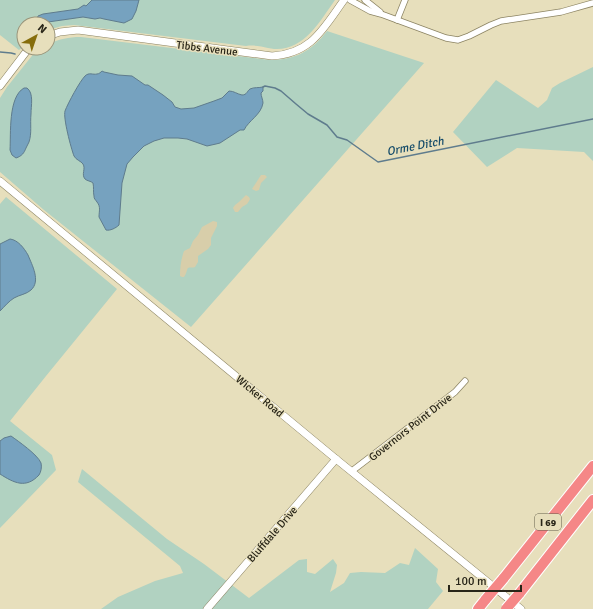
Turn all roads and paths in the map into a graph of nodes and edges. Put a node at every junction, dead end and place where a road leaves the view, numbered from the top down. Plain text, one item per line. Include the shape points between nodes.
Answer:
1 (344, 0) edge
2 (350, 0) edge
3 (365, 0) edge
4 (405, 0) edge
5 (593, 3) edge
6 (381, 14) junction
7 (397, 20) junction
8 (56, 33) edge
9 (23, 56) edge
10 (0, 86) edge
11 (0, 181) edge
12 (465, 381) dead end
13 (336, 459) junction
14 (593, 466) edge
15 (352, 471) junction
16 (593, 500) edge
17 (207, 609) edge
18 (478, 609) edge
19 (506, 609) edge
20 (521, 609) edge

1 - 8 street, Tibbs Avenue via 314,40 300,50 280,56 78,30
2 - 6 street
3 - 6 street
4 - 7 street
5 - 7 street via 561,12 501,21 458,40
6 - 7 street
9 - 10 street
11 - 13 street, Wicker Road
12 - 15 street, Governors Point Drive via 455,392
13 - 15 street, Wicker Road
13 - 17 street, Bluffdale Drive
14 - 18 highway, I 69, bridge
15 - 20 street, Wicker Road
16 - 19 highway, I 69, bridge

